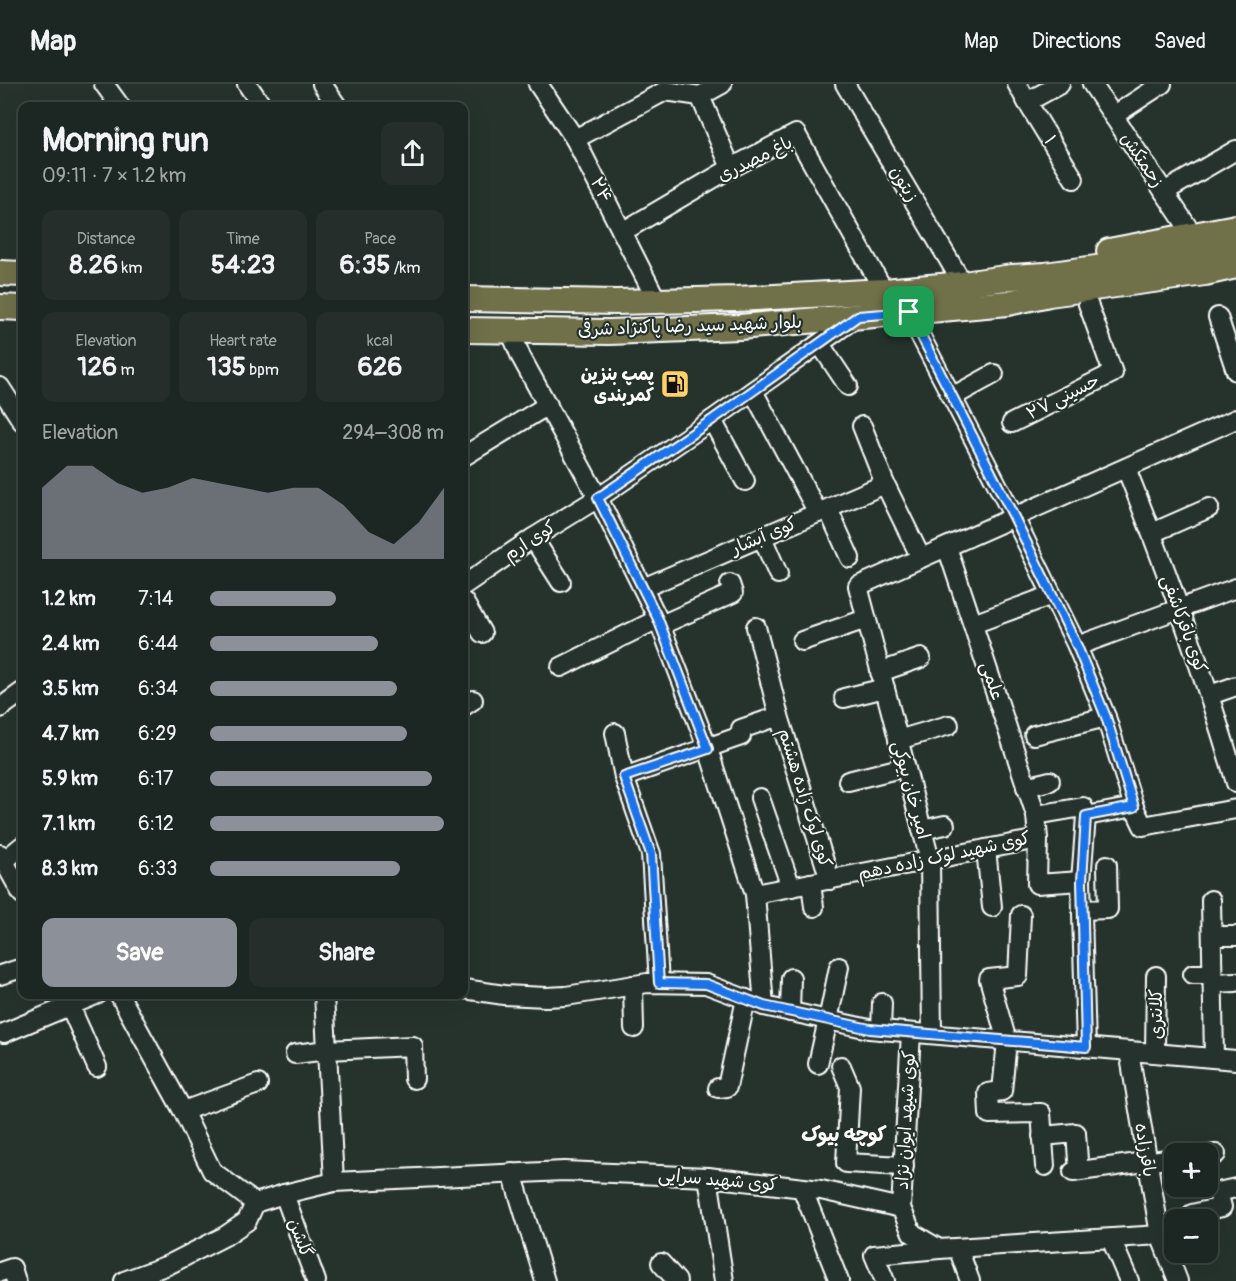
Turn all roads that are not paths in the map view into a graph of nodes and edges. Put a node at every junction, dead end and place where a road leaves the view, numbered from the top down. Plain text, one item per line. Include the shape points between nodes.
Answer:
1 (104, 84) edge
2 (247, 84) edge
3 (322, 84) edge
4 (538, 84) edge
5 (722, 84) edge
6 (845, 84) edge
7 (1017, 84) edge
8 (1060, 84) edge
9 (1092, 84) edge
10 (1162, 84) edge
11 (662, 88) edge
12 (700, 96) junction
13 (117, 102) edge
14 (259, 102) edge
15 (334, 102) edge
16 (1027, 102) junction
17 (1113, 116) junction
18 (575, 139) junction
19 (1236, 150) edge
20 (731, 168) junction
21 (1074, 178) dead end
22 (1164, 192) junction
23 (1236, 227) edge
24 (622, 232) junction
25 (1193, 235) junction
26 (1236, 247) edge
27 (1236, 266) edge
28 (0, 273) edge
29 (18, 274) edge
30 (1004, 278) junction
31 (1236, 283) edge
32 (963, 284) junction
33 (884, 291) junction
34 (468, 298) edge
35 (657, 301) junction
36 (1004, 304) junction
37 (1088, 304) junction
38 (0, 307) edge
39 (18, 309) edge
40 (18, 311) edge
41 (909, 312) junction
42 (0, 313) edge
43 (858, 316) junction
44 (1218, 317) dead end
45 (468, 330) edge
46 (510, 330) junction
47 (820, 344) junction
48 (1236, 371) edge
49 (994, 374) dead end
50 (848, 386) dead end
51 (0, 387) edge
52 (753, 391) junction
53 (952, 397) junction
54 (548, 405) junction
55 (18, 415) edge
56 (1236, 418) edge
57 (712, 420) junction
58 (1012, 423) dead end
59 (862, 426) dead end
60 (468, 454) edge
61 (1126, 468) junction
62 (745, 481) dead end
63 (885, 484) junction
64 (598, 498) junction
65 (1209, 508) dead end
66 (823, 511) junction
67 (1014, 517) junction
68 (1152, 533) junction
69 (762, 537) junction
70 (533, 538) junction
71 (947, 547) junction
72 (850, 558) dead end
73 (921, 558) junction
74 (778, 574) dead end
75 (468, 576) edge
76 (561, 582) dead end
77 (730, 584) dead end
78 (644, 588) junction
79 (1236, 588) edge
80 (1052, 595) junction
81 (468, 609) edge
82 (1179, 610) junction
83 (867, 619) junction
84 (659, 622) junction
85 (973, 624) junction
86 (756, 627) dead end
87 (482, 633) dead end
88 (802, 641) dead end
89 (1077, 646) junction
90 (921, 658) dead end
91 (561, 667) dead end
92 (882, 680) junction
93 (1236, 686) edge
94 (18, 695) edge
95 (1210, 695) junction
96 (844, 698) dead end
97 (0, 708) edge
98 (779, 717) junction
99 (1106, 717) junction
100 (949, 726) dead end
101 (615, 734) dead end
102 (1034, 735) dead end
103 (898, 740) junction
104 (708, 749) junction
105 (905, 767) junction
106 (1235, 775) edge
107 (624, 777) junction
108 (848, 781) dead end
109 (1050, 782) dead end
110 (1026, 787) junction
111 (760, 798) dead end
112 (1134, 807) junction
113 (1236, 809) edge
114 (1036, 815) junction
115 (1086, 816) junction
116 (945, 825) dead end
117 (922, 830) junction
118 (1038, 839) junction
119 (18, 848) edge
120 (986, 849) junction
121 (2, 858) edge
122 (930, 860) junction
123 (1107, 865) dead end
124 (830, 880) junction
125 (1082, 881) junction
126 (811, 883) junction
127 (18, 887) edge
128 (791, 887) junction
129 (755, 894) junction
130 (1211, 900) dead end
131 (814, 907) dead end
132 (992, 907) dead end
133 (1082, 910) junction
134 (1021, 915) dead end
135 (1212, 936) junction
136 (1236, 936) edge
137 (839, 967) dead end
138 (18, 969) edge
139 (1193, 974) dead end
140 (0, 975) edge
141 (1156, 976) dead end
142 (791, 978) dead end
143 (1213, 979) junction
144 (1236, 982) edge
145 (659, 983) junction
146 (633, 985) junction
147 (468, 990) edge
148 (86, 999) edge
149 (121, 999) edge
150 (324, 999) edge
151 (747, 999) junction
152 (882, 1003) dead end
153 (70, 1006) junction
154 (764, 1006) junction
155 (790, 1012) junction
156 (828, 1020) junction
157 (634, 1028) dead end
158 (881, 1030) junction
159 (4, 1033) dead end
160 (912, 1033) junction
161 (932, 1034) junction
162 (1007, 1041) junction
163 (1086, 1047) junction
164 (327, 1050) junction
165 (1129, 1051) junction
166 (1155, 1053) junction
167 (295, 1054) dead end
168 (1214, 1058) junction
169 (1236, 1060) edge
170 (818, 1064) dead end
171 (841, 1066) dead end
172 (97, 1067) dead end
173 (414, 1079) dead end
174 (258, 1084) dead end
175 (718, 1088) dead end
176 (183, 1111) junction
177 (1042, 1136) junction
178 (1164, 1159) edge
179 (1147, 1161) junction
180 (904, 1166) junction
181 (1045, 1166) dead end
182 (512, 1173) junction
183 (708, 1177) junction
184 (334, 1182) junction
185 (802, 1188) junction
186 (1236, 1188) edge
187 (284, 1194) junction
188 (255, 1203) junction
189 (901, 1208) junction
190 (1213, 1209) edge
191 (1160, 1235) junction
192 (1111, 1239) junction
193 (949, 1249) junction
194 (661, 1263) dead end
195 (0, 1272) edge
196 (171, 1273) edge
197 (16, 1281) edge
198 (124, 1281) edge
199 (316, 1281) edge
200 (545, 1281) edge
201 (677, 1281) edge
202 (724, 1281) edge
203 (839, 1281) edge
204 (885, 1281) edge
205 (970, 1281) edge
206 (1129, 1281) edge
207 (1178, 1281) edge

1 - 13 street
2 - 14 street
3 - 15 street
4 - 18 street, ۲۴
5 - 12 street
6 - 32 street, زیتون
7 - 16 street, ۱
8 - 16 street
9 - 17 street, زحمتکش
10 - 17 street
11 - 12 street
11 - 18 street
12 - 20 street
16 - 21 street, ۱
17 - 22 street, زحمتکش
18 - 24 street, ۲۴
19 - 22 street
20 - 24 street, باغ مصدری
20 - 33 street, باغ مصدری via 796,135
22 - 25 street, زحمتکش
23 - 25 main road
24 - 35 street, ۲۴
25 - 30 main road via 1064,260
26 - 30 main road, بلوار شهید سید رضا پاکنژاد شرقی
27 - 36 main road, بلوار شهید سید رضا پاکنژاد شرقی
28 - 29 main road
30 - 32 main road, بلوار شهید سید رضا پاکنژاد شرقی
31 - 37 main road
32 - 33 main road, بلوار شهید سید رضا پاکنژاد شرقی
33 - 35 main road, بلوار شهید سید رضا پاکنژاد شرقی
34 - 35 main road, بلوار شهید سید رضا پاکنژاد شرقی
36 - 37 main road via 1062,308
36 - 41 main road, بلوار شهید سید رضا پاکنژاد شرقی
37 - 58 street, حسینی ۲۷ via 1113,373
38 - 39 main road
40 - 42 main road
41 - 43 main road, بلوار شهید سید رضا پاکنژاد شرقی
41 - 53 street
43 - 46 main road, بلوار شهید سید رضا پاکنژاد شرقی via 740,327 613,332
43 - 47 street, کوی ارم
44 - 48 street
45 - 46 main road, بلوار شهید سید رضا پاکنژاد شرقی
46 - 54 street
47 - 50 street
47 - 52 street, کوی ارم
49 - 53 street
51 - 55 street
52 - 57 street, کوی ارم
52 - 66 street
53 - 67 street
54 - 60 street
54 - 64 street
56 - 61 street
57 - 62 street
57 - 64 street, کوی ارم
59 - 63 street
61 - 67 street
61 - 68 street, کوی باقرکاشفی
63 - 66 street, کوی آبشار
63 - 73 street
64 - 70 street, کوی ارم
64 - 78 street
65 - 68 street
66 - 69 street, کوی آبشار
66 - 72 street
67 - 71 street
67 - 80 street
68 - 82 street, کوی باقرکاشفی
69 - 74 street
69 - 78 street, کوی آبشار
70 - 75 street, کوی ارم
70 - 76 street
71 - 73 street
71 - 85 street, علمی
73 - 83 street, امیر خان بیوکی via 858,586
77 - 84 street via 733,593
78 - 84 street
79 - 82 street
80 - 85 street
80 - 89 street
81 - 87 street
82 - 89 street
82 - 95 street, کوی باقرکاشفی
83 - 88 street
83 - 92 street, امیر خان بیوکی
84 - 91 street
84 - 104 street
85 - 110 street, علمی
86 - 98 street, کوی لوک زاده هشتم
89 - 99 street
90 - 92 street
92 - 96 street
92 - 103 street, امیر خان بیوکی
93 - 95 street
94 - 97 street
95 - 106 street, کوی باقرکاشفی
98 - 104 street, کوی لوک زاده هشتم via 741,729 741,736
98 - 124 street, کوی لوک زاده هشتم
99 - 102 street
99 - 112 street
100 - 103 street
101 - 107 street
103 - 105 street, امیر خان بیوکی
104 - 107 street
104 - 129 street
105 - 108 street
105 - 117 street, امیر خان بیوکی
107 - 145 street via 651,854
109 - 110 street
110 - 114 street, علمی
111 - 128 street
112 - 113 street via 1143,826
112 - 115 street, کوی شهید لوک زاده دهم
114 - 115 street, کوی شهید لوک زاده دهم via 1083,807
114 - 118 street, کوی شهید لوک زاده دهم
115 - 125 street
116 - 117 street
117 - 122 street, امیر خان بیوکی
118 - 120 street, کوی شهید لوک زاده دهم
118 - 125 street via 1037,884
119 - 121 street
120 - 122 street, کوی شهید لوک زاده دهم
120 - 132 street
121 - 127 street
122 - 124 street, کوی شهید لوک زاده دهم
122 - 161 street, امیر خان بیوکی
123 - 133 street via 1108,909
124 - 126 street, کوی شهید لوک زاده دهم
125 - 133 street
126 - 128 street, کوی شهید لوک زاده دهم
126 - 131 street
128 - 129 street, کوی شهید لوک زاده دهم
129 - 154 street
130 - 135 street
133 - 163 street
134 - 162 street via 1018,976 989,979
135 - 136 street
135 - 143 street
137 - 156 street
138 - 140 street
139 - 143 street
141 - 166 street, کلانتری
142 - 155 street
143 - 144 street
143 - 168 street
145 - 146 street
145 - 151 street via 706,984
146 - 147 street via 546,997
146 - 157 street
148 - 153 street
149 - 176 street
150 - 164 street
151 - 154 street
151 - 175 street via 727,1087
152 - 158 street
153 - 159 street
153 - 172 street
154 - 155 street
155 - 156 street
156 - 158 street
156 - 170 street
158 - 160 street
160 - 161 street
160 - 180 street, کوی شیهد ایوان نژاد
161 - 162 street
162 - 163 street
162 - 177 street via 1002,1091 988,1093 989,1114 1041,1113
163 - 165 street
164 - 167 street
164 - 173 street via 413,1046
164 - 184 street
165 - 166 street
165 - 179 street, باقرزاده
166 - 168 street
168 - 169 street
171 - 180 street via 850,1087 846,1163
174 - 176 street
176 - 188 street via 212,1171
177 - 179 street via 1076,1133 1075,1166
177 - 181 street
178 - 179 street
179 - 191 street, باقرزاده
180 - 189 street, کوی شیهد ایوان نژاد
182 - 183 street, کوی شهید سرایی via 564,1171
182 - 184 street, کوی شهید سرایی
182 - 200 street
183 - 185 street, کوی شهید سرایی
183 - 202 street
184 - 187 street, کوی شهید سرایی
185 - 189 street, کوی شهید سرایی
185 - 203 street
186 - 190 street via 1218,1192 1222,1207
187 - 188 street, کوی شهید سرایی
187 - 199 street, گلشن
188 - 196 street via 247,1221
189 - 193 street via 912,1233
191 - 192 street
191 - 207 street, باقرزاده
192 - 193 street
192 - 206 street
193 - 204 street via 874,1255
193 - 205 street
194 - 201 street
195 - 197 street via 12,1268
196 - 198 street

